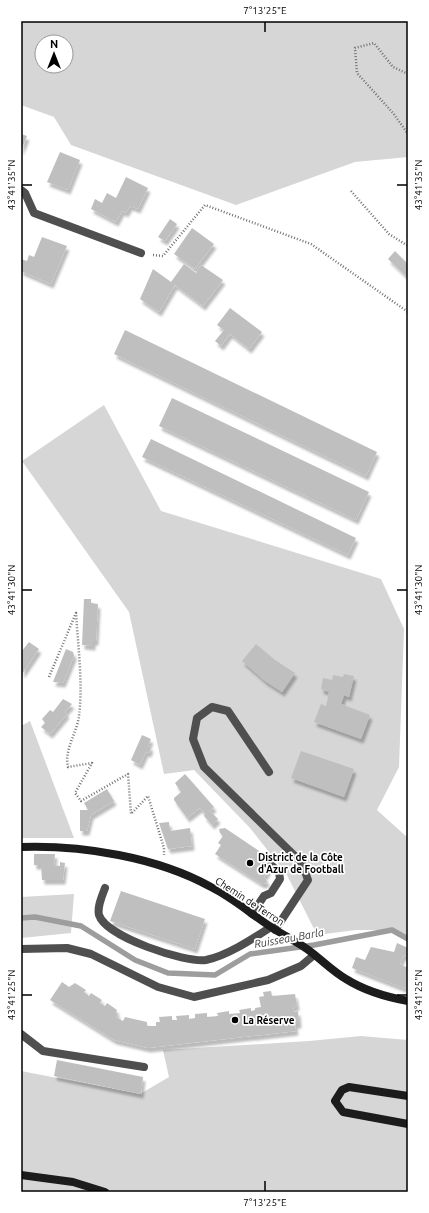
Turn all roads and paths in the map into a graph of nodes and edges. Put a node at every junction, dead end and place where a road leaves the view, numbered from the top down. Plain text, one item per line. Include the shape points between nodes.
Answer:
1 (408, 74) edge
2 (408, 134) edge
3 (21, 190) edge
4 (351, 191) dead end
5 (408, 246) edge
6 (140, 253) joint
7 (408, 312) edge
8 (49, 677) dead end
9 (269, 772) dead end
10 (21, 847) edge
11 (271, 865) dead end
12 (162, 867) junction
13 (105, 888) dead end
14 (252, 914) junction
15 (273, 928) junction
16 (21, 949) edge
17 (311, 952) junction
18 (408, 1001) edge
19 (21, 1034) edge
20 (144, 1067) dead end
21 (408, 1096) edge
22 (408, 1124) edge
23 (21, 1175) edge
24 (106, 1192) edge

1 - 2 path via 393,67 374,43 355,48 357,73 393,112
3 - 6 lane via 25,193 34,213
4 - 5 path via 389,234
6 - 7 path via 163,256 205,205 311,244
8 - 12 path via 76,613 79,717 66,759 68,767 92,762 75,793 81,801 128,774 131,814 148,796 164,848
9 - 15 lane via 228,711 212,707 197,718 193,739 204,768 302,863 308,880
10 - 12 street, Chemin de Terron via 59,847 91,851
11 - 14 lane via 279,872 280,879
12 - 14 street, Chemin de Terron via 185,874 212,887
13 - 15 lane via 99,905 99,915 105,923 130,940 180,959 206,960 243,945
14 - 15 street, Chemin de Terron
15 - 17 street, Chemin de Terron
16 - 17 lane via 67,948 91,954 158,987 194,997 268,980 301,966
17 - 18 street, Chemin de Terron via 345,979 365,989
19 - 20 lane via 43,1051
21 - 22 street via 349,1087 342,1090 335,1101 343,1112
23 - 24 street via 73,1182

